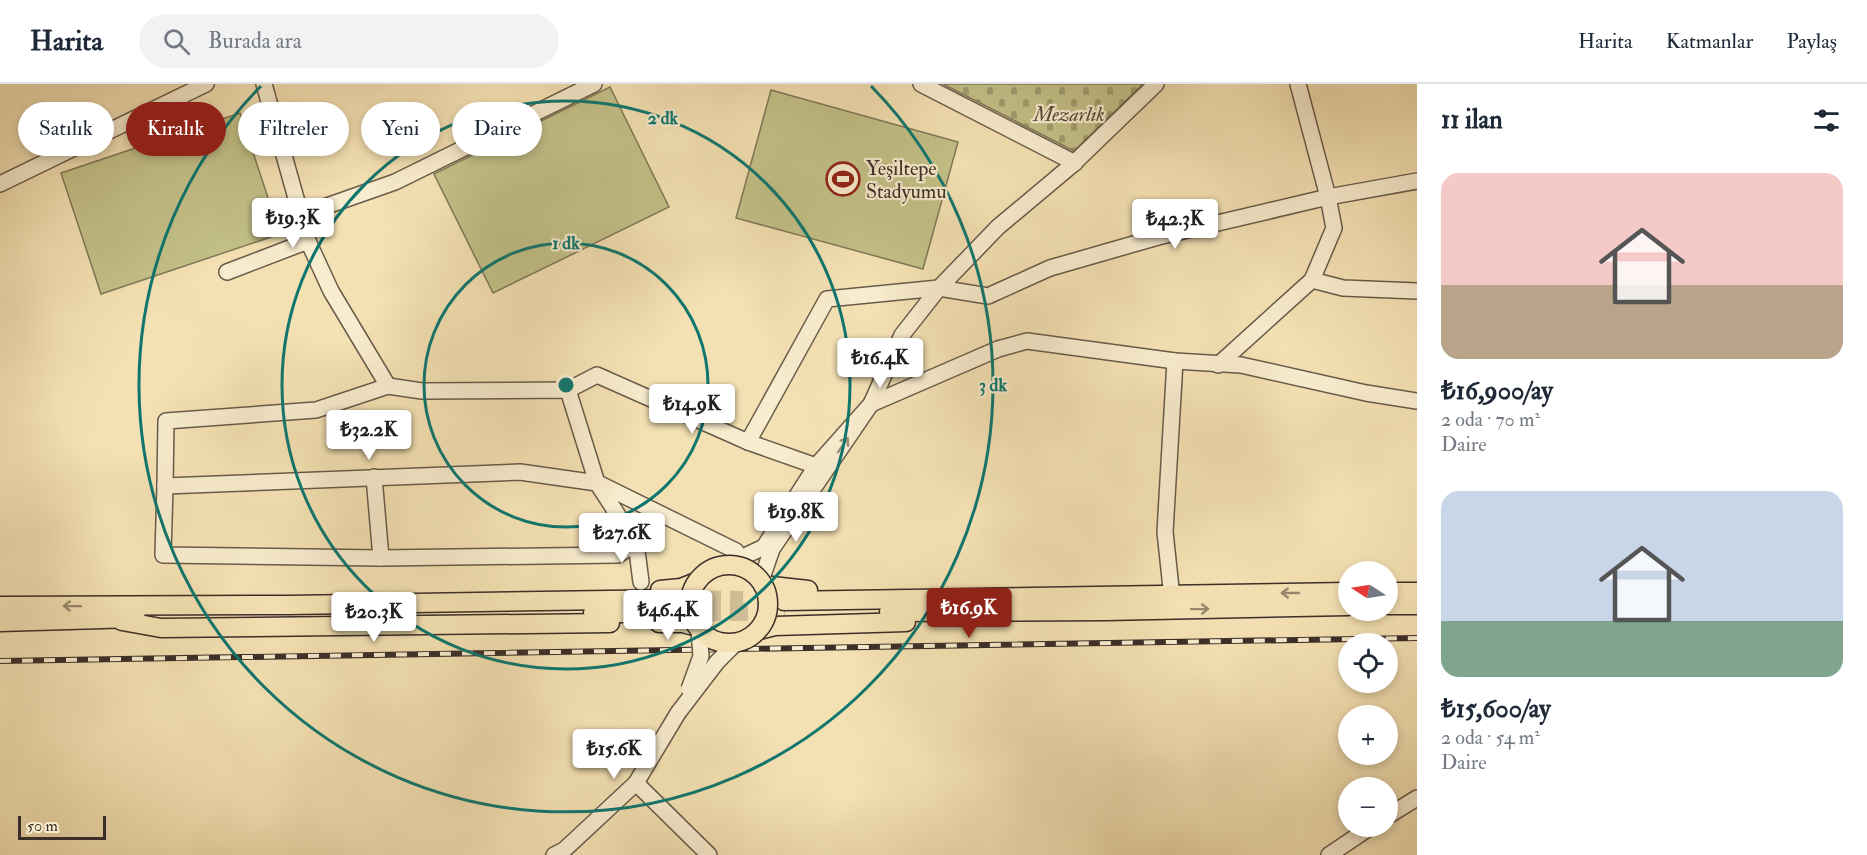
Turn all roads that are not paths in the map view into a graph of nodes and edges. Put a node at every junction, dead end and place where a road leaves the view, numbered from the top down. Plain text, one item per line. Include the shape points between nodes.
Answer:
1 (206, 84) edge
2 (264, 84) edge
3 (594, 84) edge
4 (921, 84) edge
5 (1156, 84) edge
6 (1298, 84) edge
7 (1075, 163) junction
8 (1417, 181) edge
9 (0, 184) edge
10 (1328, 197) junction
11 (301, 215) junction
12 (308, 241) junction
13 (228, 272) dead end
14 (1312, 280) junction
15 (939, 288) junction
16 (1417, 291) edge
17 (1235, 359) junction
18 (1175, 361) junction
19 (388, 386) junction
20 (568, 390) junction
21 (1417, 401) edge
22 (871, 404) junction
23 (747, 442) junction
24 (816, 466) junction
25 (374, 477) junction
26 (597, 483) junction
27 (165, 486) junction
28 (806, 492) junction
29 (636, 543) junction
30 (732, 557) junction
31 (381, 558) junction
32 (696, 582) junction
33 (762, 583) junction
34 (647, 586) junction
35 (1398, 592) edge
36 (1417, 592) edge
37 (1338, 593) edge
38 (1173, 602) junction
39 (1398, 605) edge
40 (1417, 605) edge
41 (0, 606) edge
42 (676, 606) tunnel mouth
43 (784, 606) tunnel mouth
44 (1338, 606) edge
45 (108, 613) junction
46 (0, 622) edge
47 (698, 629) junction
48 (759, 630) junction
49 (736, 643) junction
50 (678, 713) junction
51 (636, 783) junction
52 (1417, 798) edge
53 (1398, 810) edge
54 (1356, 837) edge
55 (554, 855) edge
56 (709, 855) edge
57 (1329, 855) edge

1 - 9 street
2 - 11 street
3 - 11 street via 395,182
4 - 7 street
5 - 7 street
6 - 10 street
7 - 15 street via 998,227
8 - 10 street
10 - 14 street via 1334,228
10 - 15 street via 1158,237 1050,268 988,296
11 - 12 street
12 - 13 street
12 - 19 street via 331,291
14 - 16 street via 1343,288
14 - 17 street
15 - 22 street via 902,335
15 - 23 street via 827,299
17 - 18 street via 1218,365
17 - 21 street via 1366,393
18 - 22 street via 1027,340
18 - 38 street via 1165,532
19 - 20 street via 422,391
19 - 27 street via 316,410 166,421
20 - 23 street via 597,375
20 - 26 street
22 - 24 street
28 -> 22 street
23 - 24 street
24 - 28 street
25 - 26 street via 520,472
25 - 27 street
25 - 31 street
26 - 29 street
26 - 30 street
27 - 31 street via 163,555
28 - 30 street via 764,547
28 - 33 street via 772,549
29 - 31 street via 618,555
29 - 34 street
30 - 32 main road, bridge
30 - 33 main road, bridge
32 - 34 main road via 681,588
32 - 47 main road, bridge via 689,607
33 - 38 main road via 797,590 860,592 1120,590
33 - 48 main road, bridge via 768,606
34 - 45 main road via 159,596
35 - 36 main road
37 -> 38 main road
38 - 43 main road
38 -> 44 main road
38 - 48 main road via 1044,620 836,623
39 - 40 main road
45 -> 41 main road
42 - 45 main road via 290,614
45 - 46 main road
45 - 47 main road via 161,628 644,622 683,623
47 - 49 main road, bridge via 710,639
47 - 50 street, bridge via 701,656
48 - 49 main road, bridge
49 - 50 street, bridge
50 - 51 street
51 - 55 street
51 - 56 street
52 - 53 street
54 - 57 street

